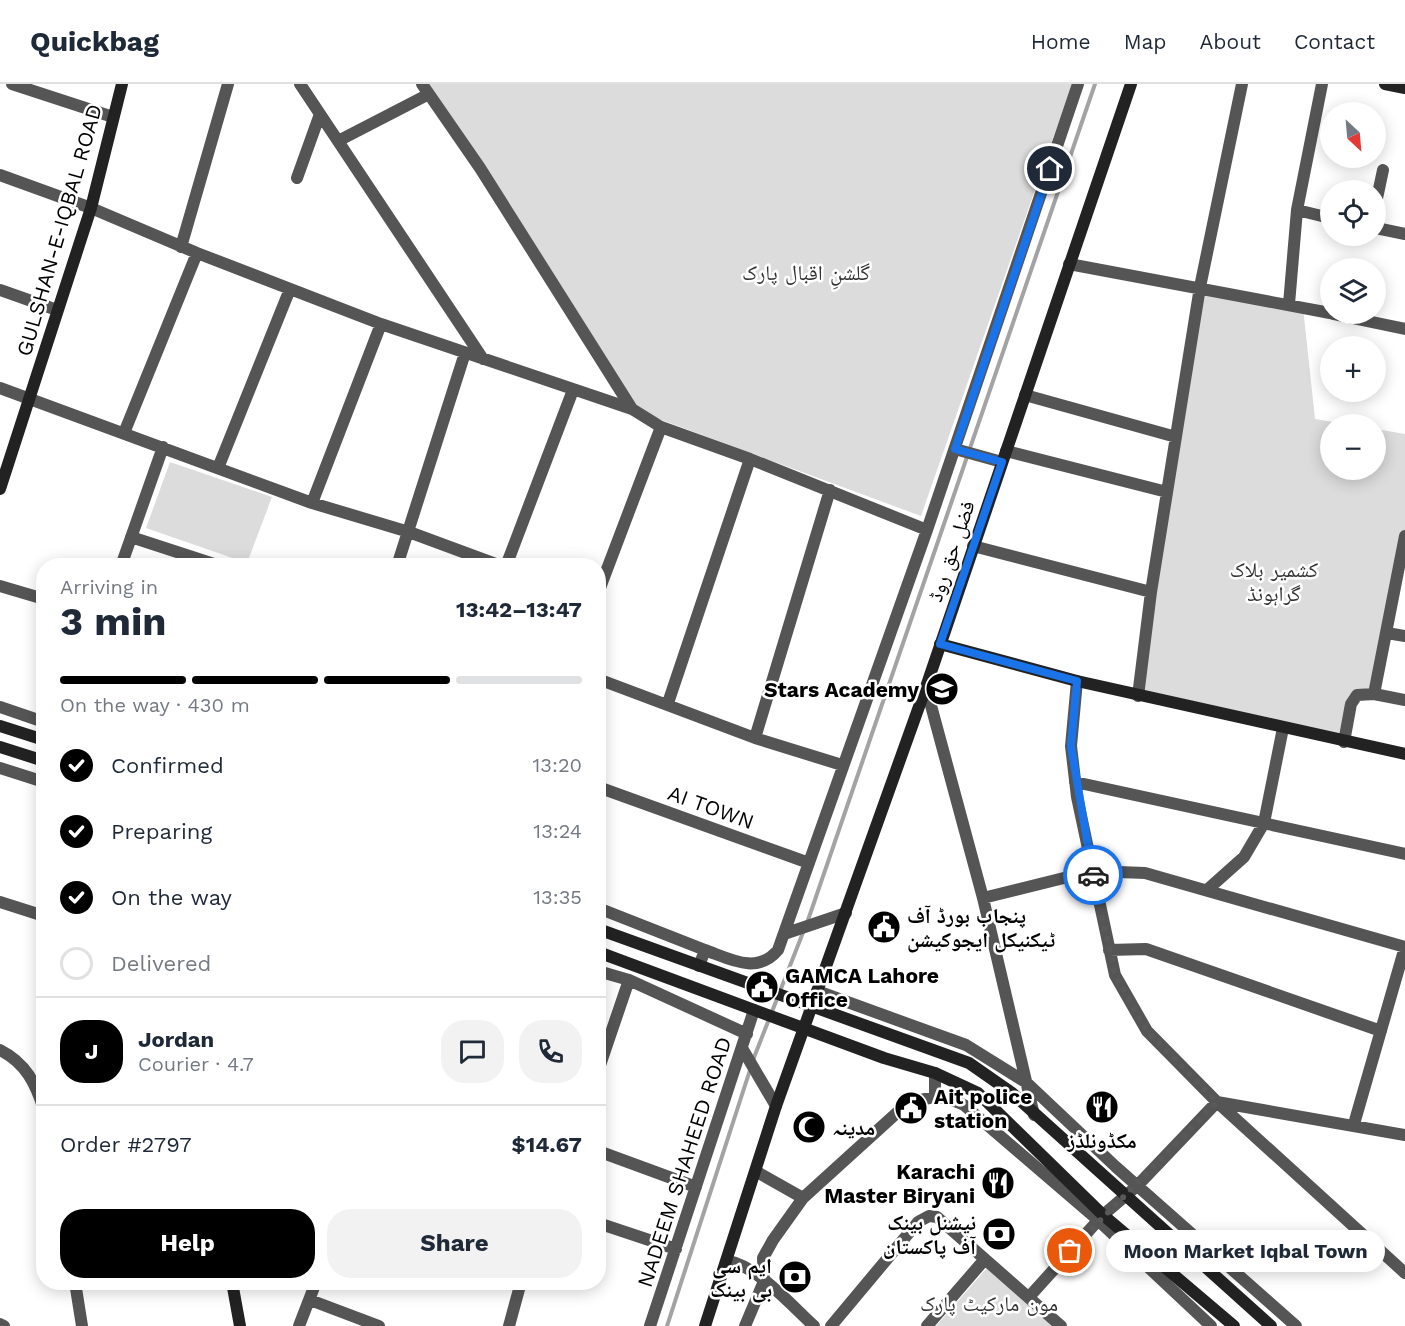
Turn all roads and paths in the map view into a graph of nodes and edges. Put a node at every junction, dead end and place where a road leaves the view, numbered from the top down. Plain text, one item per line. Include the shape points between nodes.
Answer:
1 (12, 84) edge
2 (122, 84) edge
3 (228, 84) edge
4 (300, 84) edge
5 (1078, 84) edge
6 (1131, 84) edge
7 (1242, 84) edge
8 (1322, 84) edge
9 (1385, 84) edge
10 (1405, 88) edge
11 (426, 89) edge
12 (320, 114) junction
13 (113, 117) junction
14 (338, 141) junction
15 (1383, 170) dead end
16 (0, 175) edge
17 (297, 178) dead end
18 (1381, 180) edge
19 (91, 208) junction
20 (1297, 210) junction
21 (1320, 216) edge
22 (1386, 230) edge
23 (1405, 234) edge
24 (181, 247) junction
25 (197, 253) junction
26 (1070, 264) junction
27 (1200, 287) junction
28 (290, 289) junction
29 (0, 290) edge
30 (1289, 304) junction
31 (57, 310) junction
32 (1320, 310) edge
33 (381, 324) junction
34 (1382, 324) edge
35 (1405, 329) edge
36 (465, 353) junction
37 (483, 358) junction
38 (0, 388) edge
39 (573, 390) junction
40 (1025, 395) junction
41 (30, 398) junction
42 (632, 409) junction
43 (661, 427) junction
44 (124, 433) junction
45 (1176, 437) junction
46 (163, 447) junction
47 (958, 450) junction
48 (1004, 456) junction
49 (750, 459) junction
50 (218, 468) junction
51 (1, 485) edge
52 (830, 490) junction
53 (1167, 492) junction
54 (312, 503) junction
55 (927, 530) junction
56 (409, 532) junction
57 (1405, 536) edge
58 (131, 537) junction
59 (974, 546) junction
60 (124, 558) edge
61 (195, 558) edge
62 (400, 558) edge
63 (479, 558) edge
64 (509, 558) edge
65 (606, 572) edge
66 (1401, 577) edge
67 (0, 586) edge
68 (1152, 592) junction
69 (36, 597) edge
70 (1387, 633) junction
71 (1405, 636) edge
72 (940, 644) junction
73 (1077, 681) junction
74 (606, 682) edge
75 (926, 687) junction
76 (1374, 694) junction
77 (1138, 696) junction
78 (1405, 700) edge
79 (668, 703) junction
80 (0, 707) edge
81 (36, 719) edge
82 (0, 726) edge
83 (1283, 728) junction
84 (36, 737) edge
85 (755, 738) junction
86 (1344, 742) junction
87 (0, 747) edge
88 (1405, 754) edge
89 (36, 758) edge
90 (842, 765) junction
91 (0, 768) edge
92 (36, 779) edge
93 (1075, 782) junction
94 (606, 790) edge
95 (1264, 823) junction
96 (1405, 854) edge
97 (809, 863) junction
98 (1092, 871) junction
99 (1207, 890) junction
100 (983, 898) junction
101 (0, 902) edge
102 (606, 911) edge
103 (36, 913) edge
104 (846, 913) junction
105 (606, 932) edge
106 (784, 934) junction
107 (1405, 946) edge
108 (705, 950) junction
109 (1109, 950) junction
110 (606, 955) edge
111 (699, 966) junction
112 (606, 973) edge
113 (629, 980) junction
114 (817, 991) junction
115 (807, 1003) junction
116 (758, 1011) junction
117 (804, 1029) junction
118 (1381, 1031) junction
119 (747, 1034) junction
120 (606, 1048) edge
121 (0, 1050) edge
122 (744, 1051) junction
123 (934, 1073) junction
124 (1027, 1083) junction
125 (36, 1087) edge
126 (935, 1096) junction
127 (1217, 1102) junction
128 (776, 1106) junction
129 (1034, 1115) junction
130 (1354, 1124) junction
131 (1405, 1135) edge
132 (606, 1153) edge
133 (757, 1172) junction
134 (1137, 1186) junction
135 (696, 1187) junction
136 (1125, 1197) junction
137 (803, 1198) junction
138 (1101, 1218) junction
139 (606, 1226) edge
140 (676, 1249) junction
141 (985, 1259) junction
142 (728, 1261) junction
143 (1405, 1273) edge
144 (764, 1281) junction
145 (76, 1290) edge
146 (233, 1290) edge
147 (313, 1290) edge
148 (519, 1290) edge
149 (1029, 1297) junction
150 (310, 1300) junction
151 (1220, 1314) junction
152 (0, 1324) edge
153 (4, 1326) edge
154 (82, 1326) edge
155 (240, 1326) edge
156 (299, 1326) edge
157 (379, 1326) edge
158 (509, 1326) edge
159 (650, 1326) edge
160 (705, 1326) edge
161 (745, 1326) edge
162 (814, 1326) edge
163 (831, 1326) edge
164 (927, 1326) edge
165 (1061, 1326) edge
166 (1210, 1326) edge
167 (1234, 1326) edge
168 (1270, 1326) edge
169 (1296, 1326) edge

1 - 13 street
2 - 13 main road, GULSHAN-E-IQBAL ROAD
3 - 24 street
4 - 12 street
5 - 47 street, فضل حق روڈ
6 - 26 main road, فضل حق روڈ
7 - 27 street
8 - 20 street
9 - 10 main road
11 - 14 street
11 - 42 street
12 - 14 street
12 - 17 street
13 - 19 main road, GULSHAN-E-IQBAL ROAD
14 - 37 street
15 - 18 street
16 - 19 street
19 - 24 street
19 - 31 main road, GULSHAN-E-IQBAL ROAD
20 - 21 street
20 - 30 street
22 - 23 street
24 - 25 street
25 - 28 street
25 - 44 street
26 - 27 street
26 - 40 main road, فضل حق روڈ
27 - 30 street
27 - 45 street
28 - 33 street
28 - 50 street
29 - 31 street
30 - 32 street
31 - 41 main road, GULSHAN-E-IQBAL ROAD
33 - 36 street
33 - 54 street
34 - 35 street
36 - 37 street
36 - 56 street
37 - 39 street
38 - 41 street
39 - 42 street
39 - 64 street
40 - 45 street
40 - 48 main road, فضل حق روڈ
41 - 44 street
41 - 51 main road, GULSHAN-E-IQBAL ROAD
42 - 43 street
43 - 49 street
43 - 65 street
44 - 46 street
45 - 53 street
46 - 50 street
46 - 58 street
47 - 48 street via 980,456
47 - 55 street, فضل حق روڈ
48 - 53 street
48 - 59 main road, فضل حق روڈ
49 - 52 street
49 - 79 street
50 - 54 street
52 - 55 street
52 - 85 street
53 - 68 street
54 - 56 street
55 - 90 street, فضل حق روڈ
56 - 62 street
56 - 63 street
57 - 66 street
58 - 60 street
58 - 61 street
59 - 68 street
59 - 72 main road, فضل حق روڈ
66 - 70 street
67 - 69 street
68 - 77 street
70 - 71 street
70 - 76 street
72 - 73 main road
72 - 75 main road, فضل حق روڈ
73 - 77 main road
73 - 93 street via 1071,746
74 - 79 street
75 - 100 street
75 - 104 main road, فضل حق روڈ
76 - 78 street
76 - 86 street via 1357,695 1351,704
77 - 83 main road
79 - 85 street
80 - 81 street
82 - 84 main road
83 - 86 main road
83 - 95 street
85 - 90 street
86 - 88 main road
87 - 89 main road
90 - 97 street, فضل حق روڈ
91 - 92 street
93 - 95 street
93 - 98 street
94 - 97 street, AI TOWN
95 - 96 street
95 - 99 street via 1244,857
97 - 106 street, فضل حق روڈ
98 - 99 street via 1145,873
98 - 100 street
98 - 109 street
99 - 107 street
100 - 124 street
101 - 103 street
102 - 108 street, فضل حق روڈ
104 - 106 street
104 - 114 main road, فضل حق روڈ
105 - 111 main road
106 - 108 street, فضل حق روڈ via 773,956 758,964 742,963
107 - 118 street
108 - 111 street
109 - 118 street via 1146,949
109 - 127 street via 1115,975 1147,1031
110 - 116 main road
111 - 115 main road
112 - 113 street
113 - 119 street
113 - 120 street
114 - 115 main road, فضل حق روڈ
114 - 124 street via 966,1045
115 - 117 main road, فضل حق روڈ
115 - 129 main road via 969,1063 1012,1093
116 - 117 main road
116 - 119 street, NADEEM SHAHEED ROAD
117 - 123 main road
117 - 128 main road
118 - 130 street
119 - 122 street, NADEEM SHAHEED ROAD
121 - 125 street via 26,1070
122 - 128 street
122 - 135 street, NADEEM SHAHEED ROAD
123 - 126 street
123 - 138 main road via 978,1093
124 - 129 street
124 - 134 street
126 - 137 street via 916,1100 900,1110
126 - 138 street via 964,1105
127 - 130 street
127 - 134 street
127 - 143 street
128 - 133 main road
129 - 136 main road
130 - 131 street
132 - 135 street
133 - 137 street
133 - 142 main road
134 - 136 street
134 - 169 street
135 - 140 street, NADEEM SHAHEED ROAD
136 - 138 street
136 - 168 main road
137 - 144 street via 763,1258
138 - 149 street
138 - 151 main road
138 - 166 street
139 - 140 street
140 - 159 street, NADEEM SHAHEED ROAD
141 - 149 street
141 - 163 street via 937,1217 929,1216 918,1222
141 - 164 street
142 - 144 street via 738,1262
142 - 160 main road
144 - 161 street
144 - 162 street
145 - 154 street
146 - 155 main road
147 - 150 street
148 - 158 street
149 - 165 street
150 - 156 street
150 - 157 street
151 - 166 street
151 - 167 main road
152 - 153 street

